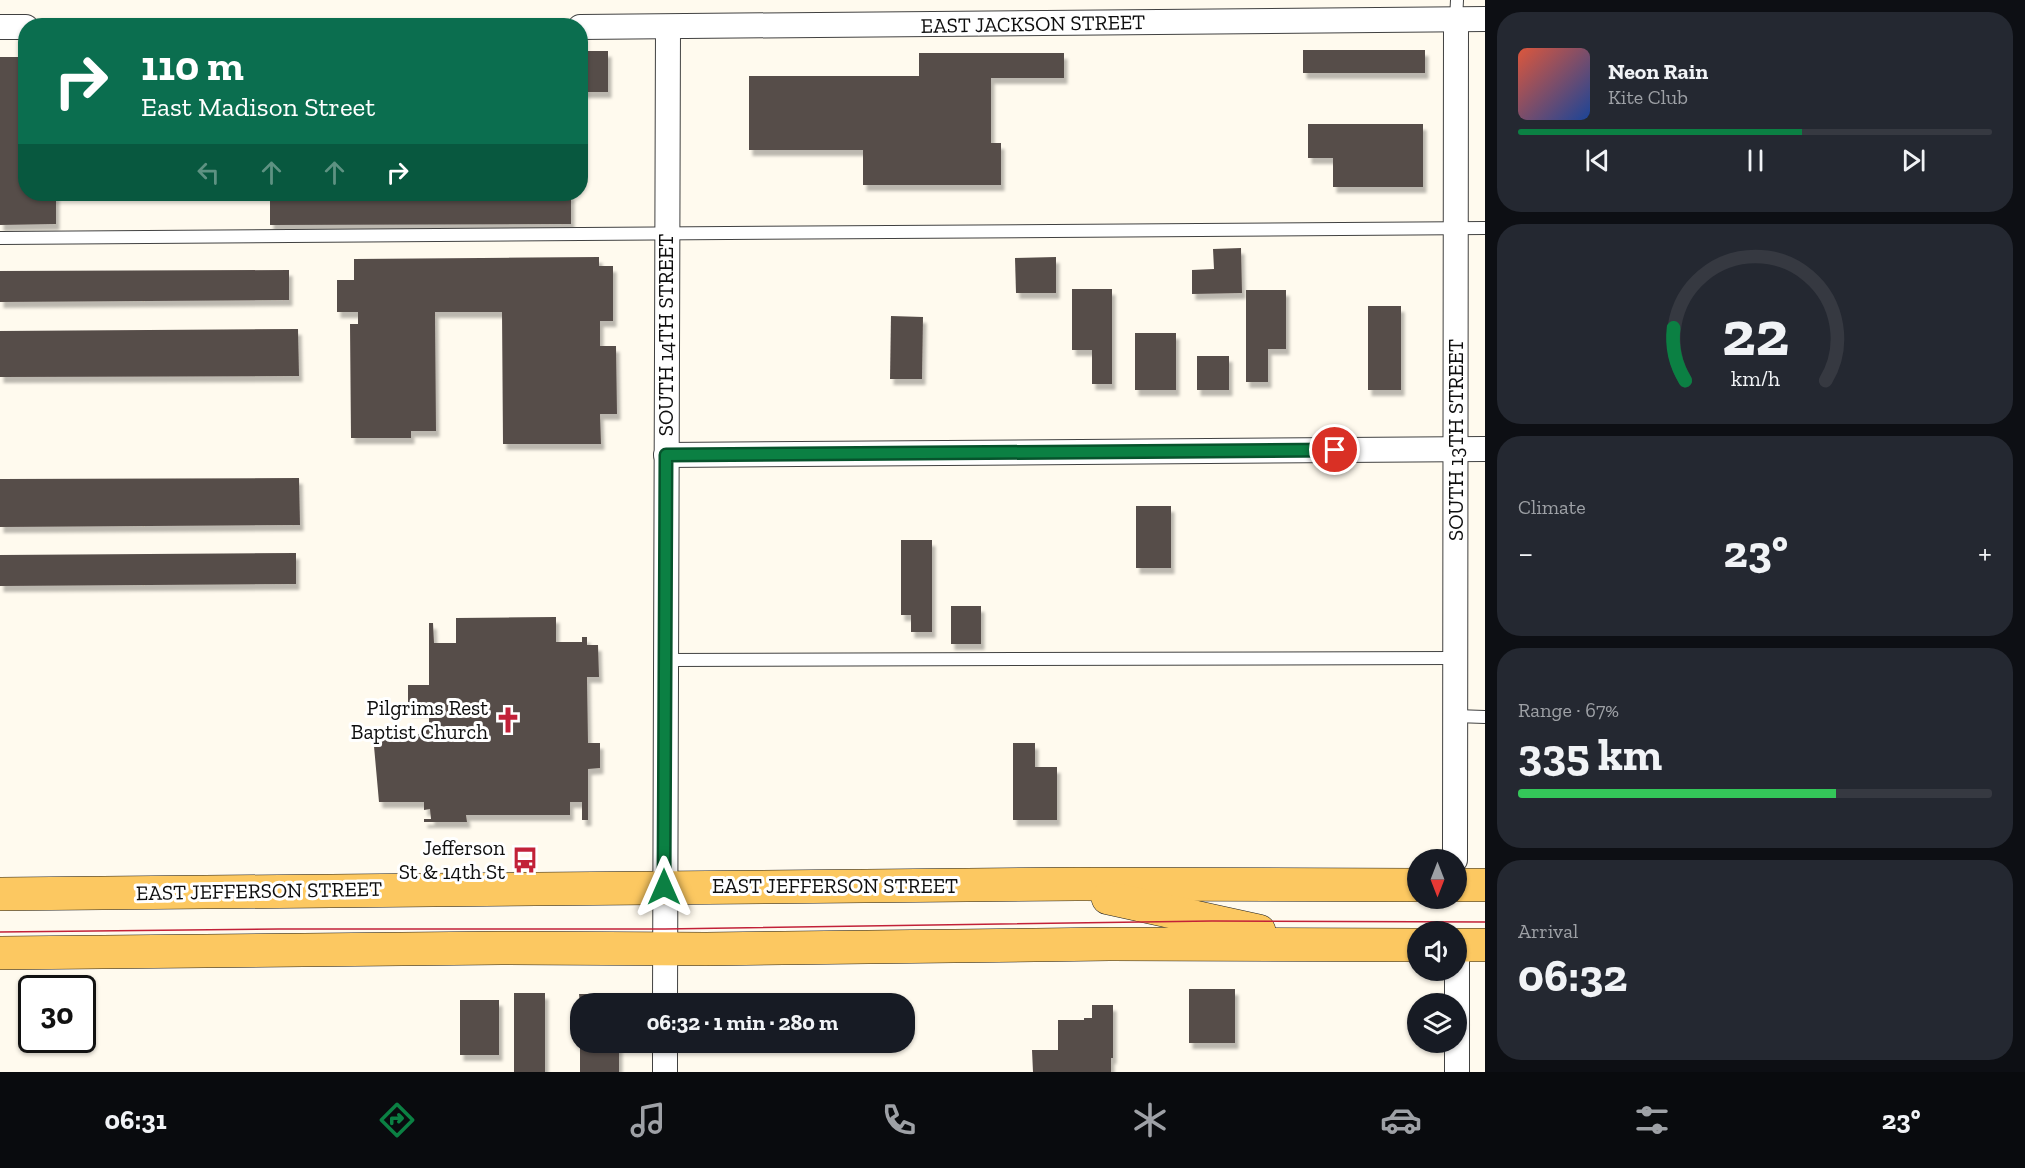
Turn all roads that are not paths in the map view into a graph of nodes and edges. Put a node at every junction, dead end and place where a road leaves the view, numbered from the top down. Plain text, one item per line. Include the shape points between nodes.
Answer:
1 (1456, 10) edge
2 (1485, 19) edge
3 (0, 27) edge
4 (18, 27) edge
5 (588, 27) edge
6 (668, 27) junction
7 (1485, 228) edge
8 (1456, 229) junction
9 (667, 233) junction
10 (0, 238) edge
11 (1485, 448) edge
12 (1456, 449) junction
13 (666, 455) junction
14 (1455, 658) junction
15 (665, 660) junction
16 (1455, 716) junction
17 (1485, 717) edge
18 (1455, 849) edge
19 (1045, 884) junction
20 (1407, 885) edge
21 (1467, 885) edge
22 (1485, 885) edge
23 (664, 887) junction
24 (0, 894) edge
25 (1326, 945) junction
26 (1407, 945) edge
27 (1467, 945) edge
28 (1485, 945) edge
29 (665, 949) junction
30 (0, 953) edge
31 (1457, 981) edge
32 (665, 993) edge
33 (665, 1053) edge
34 (665, 1072) edge
35 (1457, 1072) edge

1 - 2 street, EAST JACKSON STREET
1 - 6 street, EAST JACKSON STREET
1 - 8 street, SOUTH 13TH STREET
3 - 4 street
5 - 6 street, EAST JACKSON STREET
6 - 9 street, SOUTH 14TH STREET
7 - 8 lane
8 - 9 lane
8 - 12 street, SOUTH 13TH STREET
9 - 10 lane
9 - 13 street, SOUTH 14TH STREET
11 - 12 street
12 - 13 street
12 - 14 street, SOUTH 13TH STREET
13 - 15 street, SOUTH 14TH STREET
14 - 15 lane
14 - 16 street, SOUTH 13TH STREET
15 - 23 street, SOUTH 14TH STREET
16 - 17 lane
16 - 18 street, SOUTH 13TH STREET
19 - 20 main road, EAST JEFFERSON STREET
19 - 23 main road, EAST JEFFERSON STREET
19 - 25 main road
21 - 22 main road
23 - 24 main road, EAST JEFFERSON STREET
23 - 29 street, SOUTH 14TH STREET
25 - 26 main road
25 - 29 main road
27 - 28 main road
29 - 30 main road
29 - 32 street, SOUTH 14TH STREET
31 - 35 street
33 - 34 street

